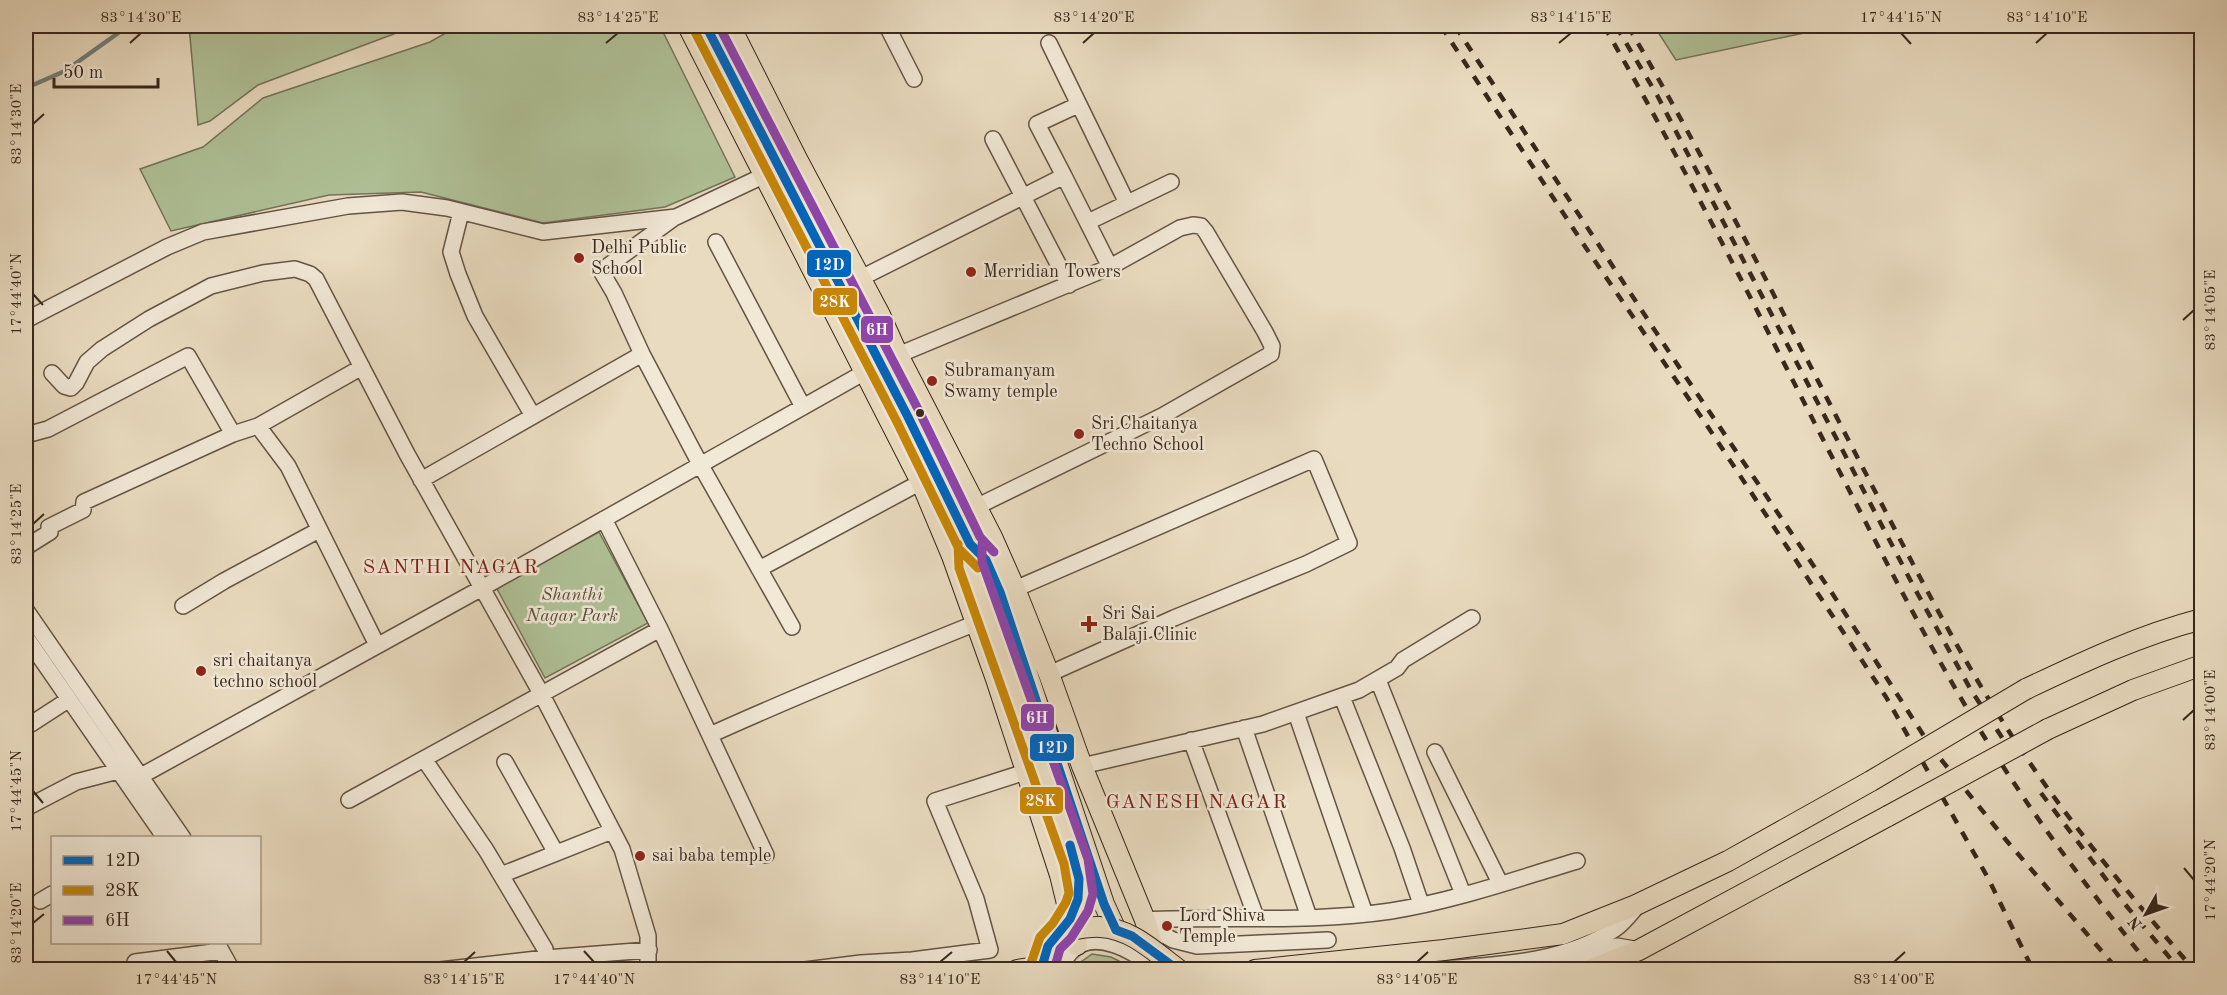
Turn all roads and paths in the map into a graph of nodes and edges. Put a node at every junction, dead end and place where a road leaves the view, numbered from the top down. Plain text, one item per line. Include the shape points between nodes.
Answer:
1 (688, 26) edge
2 (706, 26) edge
3 (730, 26) edge
4 (887, 26) edge
5 (1049, 43) dead end
6 (914, 79) dead end
7 (1078, 105) junction
8 (993, 139) dead end
9 (765, 175) junction
10 (1064, 176) junction
11 (1171, 182) dead end
12 (1024, 196) junction
13 (1127, 203) junction
14 (461, 212) junction
15 (676, 217) junction
16 (1088, 222) junction
17 (716, 242) dead end
18 (1110, 267) junction
19 (861, 278) junction
20 (1069, 285) junction
21 (26, 320) edge
22 (642, 354) junction
23 (898, 355) junction
24 (362, 367) junction
25 (865, 372) junction
26 (52, 373) dead end
27 (803, 407) junction
28 (533, 416) junction
29 (258, 426) junction
30 (233, 434) junction
31 (26, 435) edge
32 (700, 464) junction
33 (421, 480) junction
34 (921, 482) junction
35 (976, 507) junction
36 (604, 519) junction
37 (319, 530) junction
38 (26, 547) edge
39 (759, 569) junction
40 (482, 588) junction
41 (999, 594) junction
42 (183, 606) dead end
43 (26, 610) edge
44 (1472, 618) dead end
45 (2202, 619) edge
46 (976, 622) junction
47 (792, 627) dead end
48 (660, 629) junction
49 (26, 637) edge
50 (377, 645) junction
51 (2202, 666) edge
52 (1049, 674) junction
53 (1378, 680) junction
54 (542, 695) junction
55 (1342, 697) junction
56 (68, 700) junction
57 (1296, 713) junction
58 (26, 725) edge
59 (1244, 728) junction
60 (710, 735) junction
61 (1191, 740) junction
62 (1435, 752) dead end
63 (424, 759) junction
64 (505, 762) dead end
65 (1082, 766) junction
66 (117, 771) junction
67 (1025, 772) junction
68 (141, 776) junction
69 (349, 800) dead end
70 (26, 808) edge
71 (612, 831) junction
72 (162, 836) edge
73 (182, 836) edge
74 (556, 853) junction
75 (765, 855) dead end
76 (1577, 861) dead end
77 (501, 875) junction
78 (1500, 883) junction
79 (1463, 894) junction
80 (1647, 900) junction
81 (1421, 904) junction
82 (1365, 914) junction
83 (1256, 917) junction
84 (1309, 917) junction
85 (1145, 920) junction
86 (1116, 930) junction
87 (1062, 931) junction
88 (1328, 940) dead end
89 (223, 945) edge
90 (1077, 945) junction
91 (649, 950) junction
92 (1638, 950) junction
93 (135, 962) dead end
94 (547, 964) edge
95 (1041, 965) edge
96 (233, 969) edge
97 (441, 969) edge
98 (648, 969) edge
99 (805, 969) edge
100 (1017, 969) edge
101 (1061, 969) edge
102 (1160, 969) edge
103 (1179, 969) edge
104 (1255, 969) edge
105 (1427, 969) edge
106 (1543, 969) edge
107 (1590, 969) edge

1 - 9 main road
2 - 41 main road via 913,426 978,562
3 - 19 main road
4 - 6 street
5 - 7 street
7 - 10 street via 1037,124
7 - 13 street
8 - 12 street
9 - 15 street
9 - 25 main road
10 - 12 street
10 - 16 street
11 - 13 street
12 - 19 street
12 - 20 street
13 - 16 street
14 - 15 street via 543,232
14 - 21 street via 402,202 348,206 203,232 167,246
14 - 28 street via 451,252 458,274 475,316
15 - 22 street via 601,272
16 - 18 street
17 - 27 street
18 - 20 street
18 - 35 street via 1180,228 1201,226 1272,346 1271,354 1162,416
19 - 23 main road
20 - 23 street
22 - 28 street
22 - 32 street
23 - 35 main road
24 - 26 street via 320,284 310,274 295,269 211,286 149,319 87,362 71,388
24 - 29 street
24 - 33 street
25 - 27 street
25 - 34 main road
27 - 32 street
28 - 33 street
29 - 30 street
29 - 37 street via 288,466
30 - 31 street via 188,356 48,429
30 - 38 street via 84,502 83,510 49,527 50,532
32 - 36 street
32 - 39 street
33 - 40 street
34 - 39 street
34 - 46 main road
35 - 41 main road
36 - 40 street
36 - 48 street
37 - 42 street
37 - 50 street
39 - 47 street
40 - 50 street
40 - 54 street
41 - 52 main road
41 - 52 street via 1314,459 1350,543
41 - 86 main road
41 - 87 main road, bridge via 1076,861 1081,894
43 - 68 street
44 - 53 street
45 - 80 main road, bridge via 2107,651 2026,689 1728,861
46 - 60 street
46 - 67 main road
48 - 54 street
48 - 60 street
49 - 56 street
50 - 68 street
51 - 92 main road, bridge via 2133,690 2048,729
52 - 65 main road
53 - 55 street
53 - 79 street
54 - 63 street
54 - 71 street
55 - 57 street
55 - 81 street
56 - 58 street
56 - 66 street
57 - 59 street
57 - 82 street
59 - 61 street
59 - 84 street
60 - 75 street
61 - 65 street
61 - 83 street
62 - 78 street
63 - 69 street
63 - 77 street
64 - 74 street
65 - 85 main road
66 - 68 street
66 - 70 street via 76,782
66 - 72 street
67 - 90 main road via 1060,875
67 - 99 street via 935,801 976,899 990,950
68 - 73 street
71 - 74 street
71 - 91 street via 627,865
74 - 77 street
76 - 78 street
77 - 94 street via 545,949
78 - 79 street
79 - 81 street
80 - 104 main road via 1563,934
80 - 105 street via 1617,928 1538,960
81 - 82 street
82 - 84 street
83 - 84 street
83 - 85 street
85 - 88 street via 1173,940 1197,946
85 - 102 main road
86 - 87 main road, bridge via 1100,927
86 - 103 main road, bridge via 1132,936
87 - 95 main road via 1050,943
89 - 93 street
89 - 96 street
90 - 101 street via 1062,962
90 - 102 street via 1091,940 1113,945
91 - 94 street
91 - 98 street
92 - 106 street via 1617,946
92 - 107 main road
94 - 97 street
95 - 100 main road

